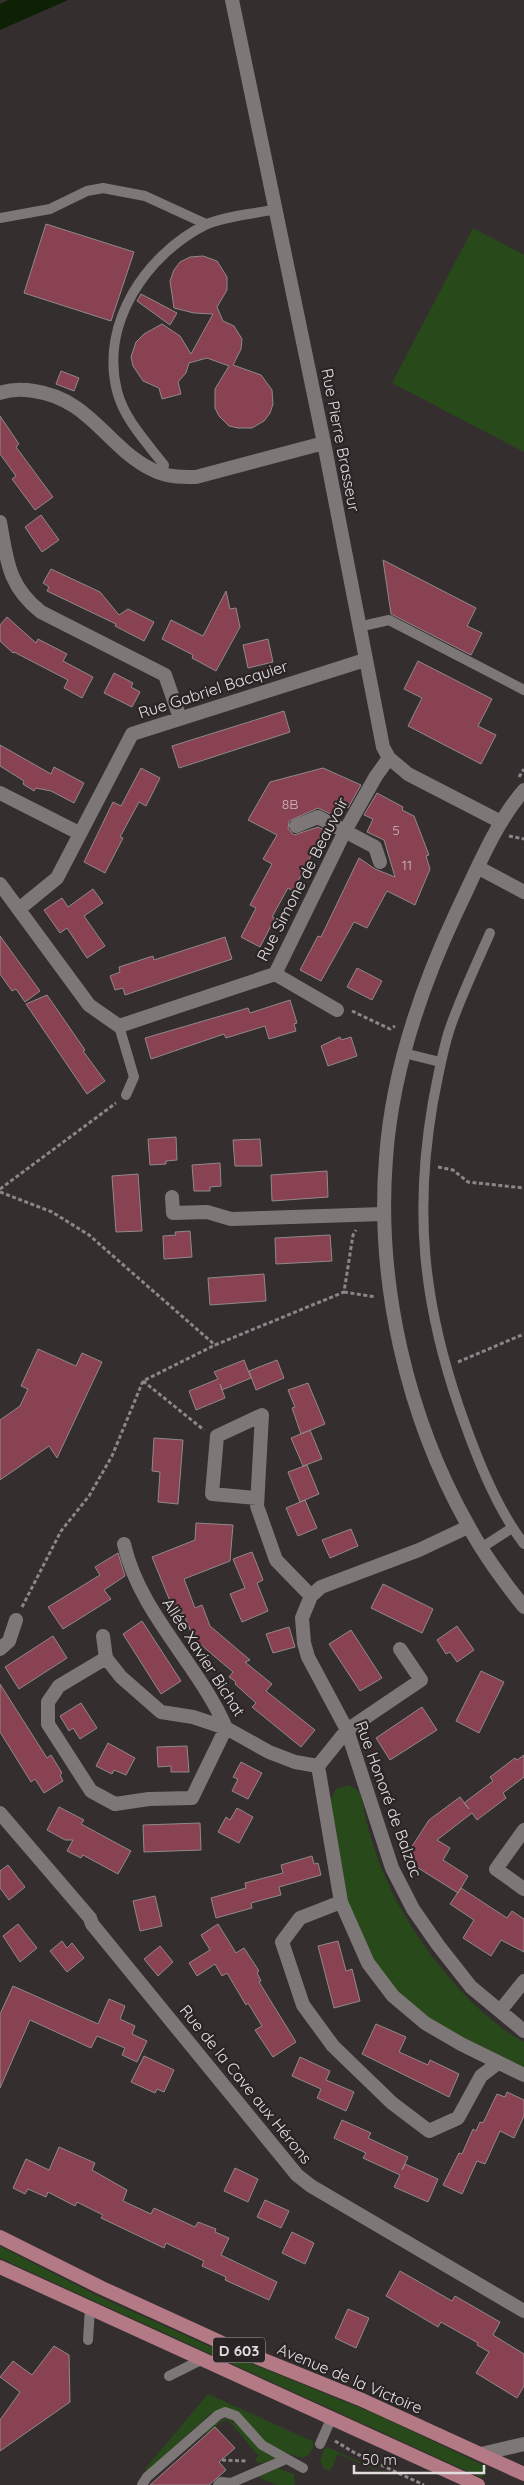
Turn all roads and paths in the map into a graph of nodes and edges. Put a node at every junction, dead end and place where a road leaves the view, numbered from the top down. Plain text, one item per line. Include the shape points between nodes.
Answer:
1 (232, 0) edge
2 (276, 210) junction
3 (0, 218) edge
4 (206, 224) junction
5 (0, 393) edge
6 (324, 443) junction
7 (162, 474) junction
8 (0, 522) edge
9 (358, 627) junction
10 (364, 660) junction
11 (524, 690) edge
12 (180, 718) junction
13 (390, 758) junction
14 (524, 790) edge
15 (0, 793) edge
16 (502, 822) junction
17 (296, 826) dead end
18 (345, 831) junction
19 (79, 833) junction
20 (509, 836) dead end
21 (524, 839) edge
22 (380, 862) dead end
23 (479, 868) junction
24 (0, 884) edge
25 (524, 892) edge
26 (19, 909) junction
27 (490, 933) dead end
28 (274, 974) junction
29 (337, 1010) joint
30 (400, 1023) dead end
31 (119, 1026) junction
32 (404, 1052) junction
33 (440, 1062) junction
34 (126, 1095) joint
35 (424, 1166) junction
36 (524, 1188) edge
37 (0, 1190) edge
38 (172, 1197) dead end
39 (383, 1214) junction
40 (359, 1225) dead end
41 (344, 1292) junction
42 (392, 1300) junction
43 (524, 1334) edge
44 (215, 1345) junction
45 (445, 1367) junction
46 (143, 1380) junction
47 (217, 1436) junction
48 (257, 1498) junction
49 (468, 1527) junction
50 (512, 1528) junction
51 (124, 1544) dead end
52 (524, 1544) edge
53 (481, 1548) junction
54 (312, 1596) junction
55 (524, 1607) edge
56 (16, 1620) joint
57 (103, 1636) dead end
58 (0, 1649) edge
59 (400, 1649) dead end
60 (106, 1658) junction
61 (226, 1728) junction
62 (347, 1730) junction
63 (318, 1766) junction
64 (0, 1813) edge
65 (524, 1830) edge
66 (524, 1889) edge
67 (342, 1902) junction
68 (524, 1981) edge
69 (500, 2011) junction
70 (524, 2031) edge
71 (498, 2063) junction
72 (524, 2075) edge
73 (0, 2237) edge
74 (0, 2267) edge
75 (90, 2308) junction
76 (524, 2311) edge
77 (88, 2340) dead end
78 (201, 2360) junction
79 (169, 2376) dead end
80 (331, 2419) junction
81 (331, 2438) dead end
82 (320, 2444) dead end
83 (524, 2444) edge
84 (481, 2454) junction
85 (222, 2460) dead end
86 (284, 2460) junction
87 (247, 2461) dead end
88 (303, 2468) dead end
89 (524, 2474) edge
90 (142, 2485) edge
91 (218, 2485) edge
92 (424, 2485) edge
93 (478, 2485) edge

1 - 2 street, Rue Pierre Brasseur
2 - 4 lane
2 - 6 street, Rue Pierre Brasseur
3 - 4 lane via 50,209 87,191 103,188 144,196
4 - 7 lane via 174,245 141,277 123,312 114,353 117,392 127,415 164,465
5 - 7 street via 27,390 62,398 78,407 138,461
6 - 7 street via 196,477
6 - 9 street, Rue Pierre Brasseur
8 - 12 street via 9,573 27,600 41,612 165,676
9 - 10 street, Rue Pierre Brasseur
9 - 11 lane via 388,620
10 - 12 street, Rue Gabriel Bacquier
10 - 13 street, Rue Pierre Brasseur via 381,739
12 - 19 street, Rue Gabriel Bacquier via 132,734
13 - 16 street, Rue Pierre Brasseur via 408,774
13 - 18 street, Rue Simone de Beauvoir
14 - 16 street
15 - 19 street
16 - 23 street
17 - 18 street via 318,817
18 - 22 street via 374,848
18 - 28 street, Rue Simone de Beauvoir
19 - 26 street, Rue Gabriel Bacquier via 57,878
20 - 21 path
23 - 25 street
23 - 32 street via 421,994
24 - 26 street
26 - 31 street via 89,1005
27 - 33 lane via 450,1028
28 - 29 street
28 - 31 street, Rue Simone de Beauvoir
29 - 30 path via 354,1011 390,1029
31 - 34 lane via 134,1077
32 - 33 lane
32 - 39 street via 390,1123
33 - 35 lane
34 - 37 path
35 - 36 path via 447,1167 468,1182
35 - 45 lane via 422,1214 428,1290
37 - 44 path via 52,1212 89,1235
38 - 39 street via 173,1213 207,1212 231,1219
39 - 42 street
40 - 41 path via 353,1235
41 - 42 path
41 - 44 path
42 - 49 street via 419,1413
43 - 45 path
44 - 46 path
45 - 50 lane via 472,1445
46 - 47 path via 201,1429
46 - 56 path via 112,1456 89,1496 61,1531
47 - 48 street via 212,1494
47 - 48 street via 262,1415
48 - 54 street via 276,1560
49 - 53 street
49 - 54 street via 384,1564 335,1580
50 - 52 lane
50 - 53 lane
51 - 61 street, Allée Xavier Bichat via 139,1588 215,1703
53 - 55 street
54 - 62 street, Rue Honoré de Balzac via 302,1618 304,1642 308,1657
56 - 58 street via 9,1641
57 - 60 street
59 - 62 street via 421,1680
60 - 61 street via 121,1677 161,1712 193,1717
60 - 61 street via 59,1686 48,1702 48,1724 91,1791 115,1804 192,1798
61 - 63 street, Allée Xavier Bichat via 269,1752 294,1762
62 - 63 street
62 - 69 street, Rue Honoré de Balzac via 392,1868 413,1909 470,1987
63 - 67 street
64 - 76 street, Rue de la Cave aux Hérons via 90,1918 297,2175
65 - 66 street via 496,1869
67 - 71 street via 368,1963 393,1996 425,2023
67 - 71 street via 300,1918 282,1942 303,2005 333,2046 392,2103 429,2131 458,2118 481,2076
68 - 69 street
69 - 70 street, Rue Honoré de Balzac
71 - 72 street
73 - 84 main road, Avenue de la Victoire / D 603 via 229,2346 360,2399
74 - 75 main road, D 603
75 - 77 lane
75 - 78 main road, D 603
78 - 79 lane
78 - 80 main road, D 603
80 - 82 lane
80 - 93 main road, D 603
81 - 92 path via 354,2453
83 - 84 street
84 - 89 main road, Avenue de la Victoire / D 603
85 - 87 path
86 - 88 lane
86 - 90 lane via 281,2454 262,2445 236,2416 224,2412 147,2477
86 - 91 lane via 231,2483

